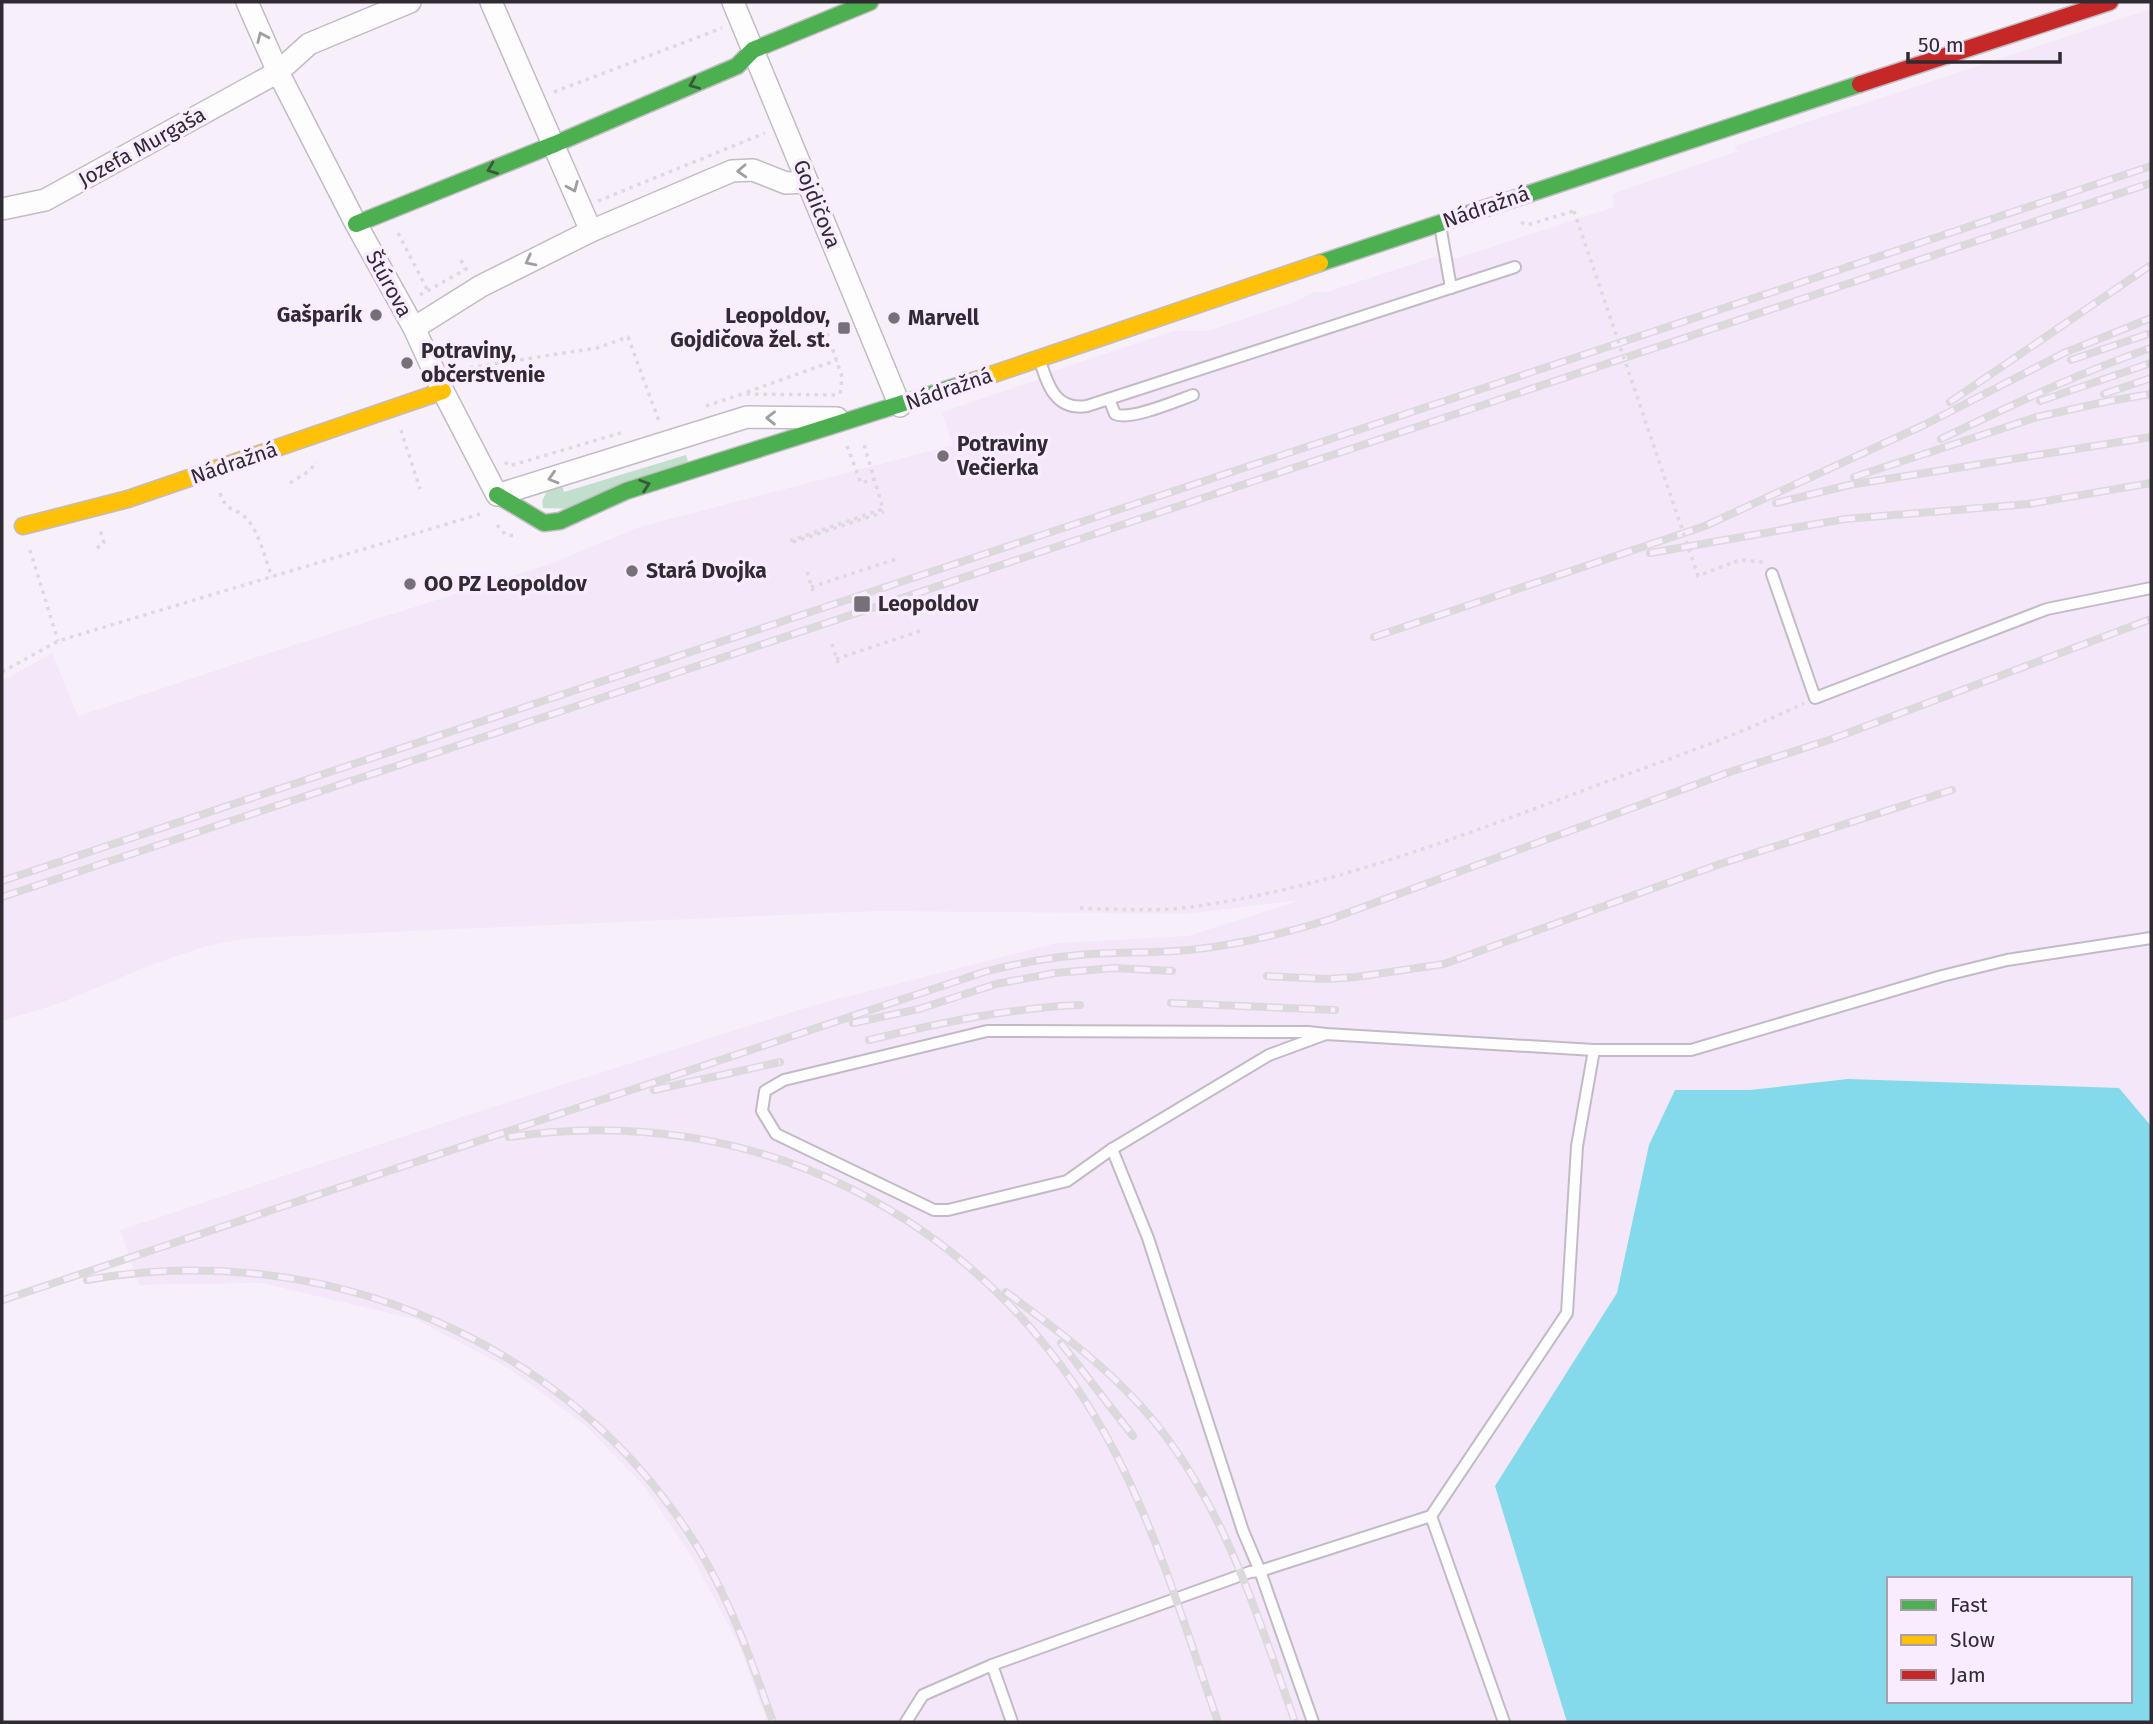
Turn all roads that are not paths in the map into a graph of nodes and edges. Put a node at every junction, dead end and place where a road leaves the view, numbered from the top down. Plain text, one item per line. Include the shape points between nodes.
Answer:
1 (247, 2) edge
2 (491, 2) edge
3 (733, 2) edge
4 (870, 2) edge
5 (2110, 2) edge
6 (404, 3) edge
7 (753, 50) junction
8 (278, 72) junction
9 (555, 144) junction
10 (807, 182) junction
11 (2, 209) edge
12 (1440, 222) junction
13 (356, 224) junction
14 (591, 231) junction
15 (1515, 267) dead end
16 (1451, 288) junction
17 (414, 328) junction
18 (1039, 359) junction
19 (450, 385) junction
20 (1193, 395) dead end
21 (1109, 398) junction
22 (900, 406) junction
23 (864, 416) junction
24 (497, 495) junction
25 (23, 526) road end
26 (1773, 574) road end
27 (2151, 588) edge
28 (2151, 938) edge
29 (1325, 1034) junction
30 (1594, 1050) junction
31 (1112, 1149) junction
32 (1431, 1516) junction
33 (1260, 1571) junction
34 (992, 1665) junction
35 (906, 1722) edge
36 (1012, 1722) edge
37 (1313, 1722) edge
38 (1504, 1722) edge

8 -> 1 street, Štúrova
2 - 9 street
3 - 7 street, Gojdičova
4 - 7 street, Štúrova
5 - 12 street, Nádražná
6 - 8 street via 309,44
7 -> 9 street, Štúrova via 737,66
7 - 10 street, Gojdičova
8 - 11 street, Jozefa Murgaša via 44,200
8 - 13 street, Štúrova
9 -> 13 street, Štúrova
9 -> 14 street
10 -> 14 street via 786,183 753,170 732,171
10 - 22 street, Gojdičova
12 - 16 lane
12 - 18 street, Nádražná
13 - 17 street, Štúrova
14 -> 17 street via 481,286
15 - 16 lane
16 - 21 lane
17 - 19 street, Štúrova
18 - 21 lane via 1051,390 1068,406 1087,406
18 - 22 street, Nádražná
19 - 24 street, Štúrova
19 - 25 street, Nádražná via 128,499
20 - 21 lane via 1121,417
22 - 23 street, Nádražná
23 -> 24 street, Nádražná via 747,417
24 -> 23 street, Nádražná via 544,523 560,521 626,491
26 - 27 lane via 1815,698 2047,609
28 - 30 lane via 2007,960 1691,1050
29 - 30 lane
29 - 31 lane via 1269,1055
29 - 31 lane via 987,1031 784,1080 765,1091 761,1111 776,1135 934,1210 1067,1181
30 - 32 lane via 1577,1146 1567,1313
31 - 33 lane via 1147,1238
32 - 33 lane
32 - 38 lane
33 - 34 lane
33 - 37 lane
34 - 35 lane via 923,1695
34 - 36 lane

